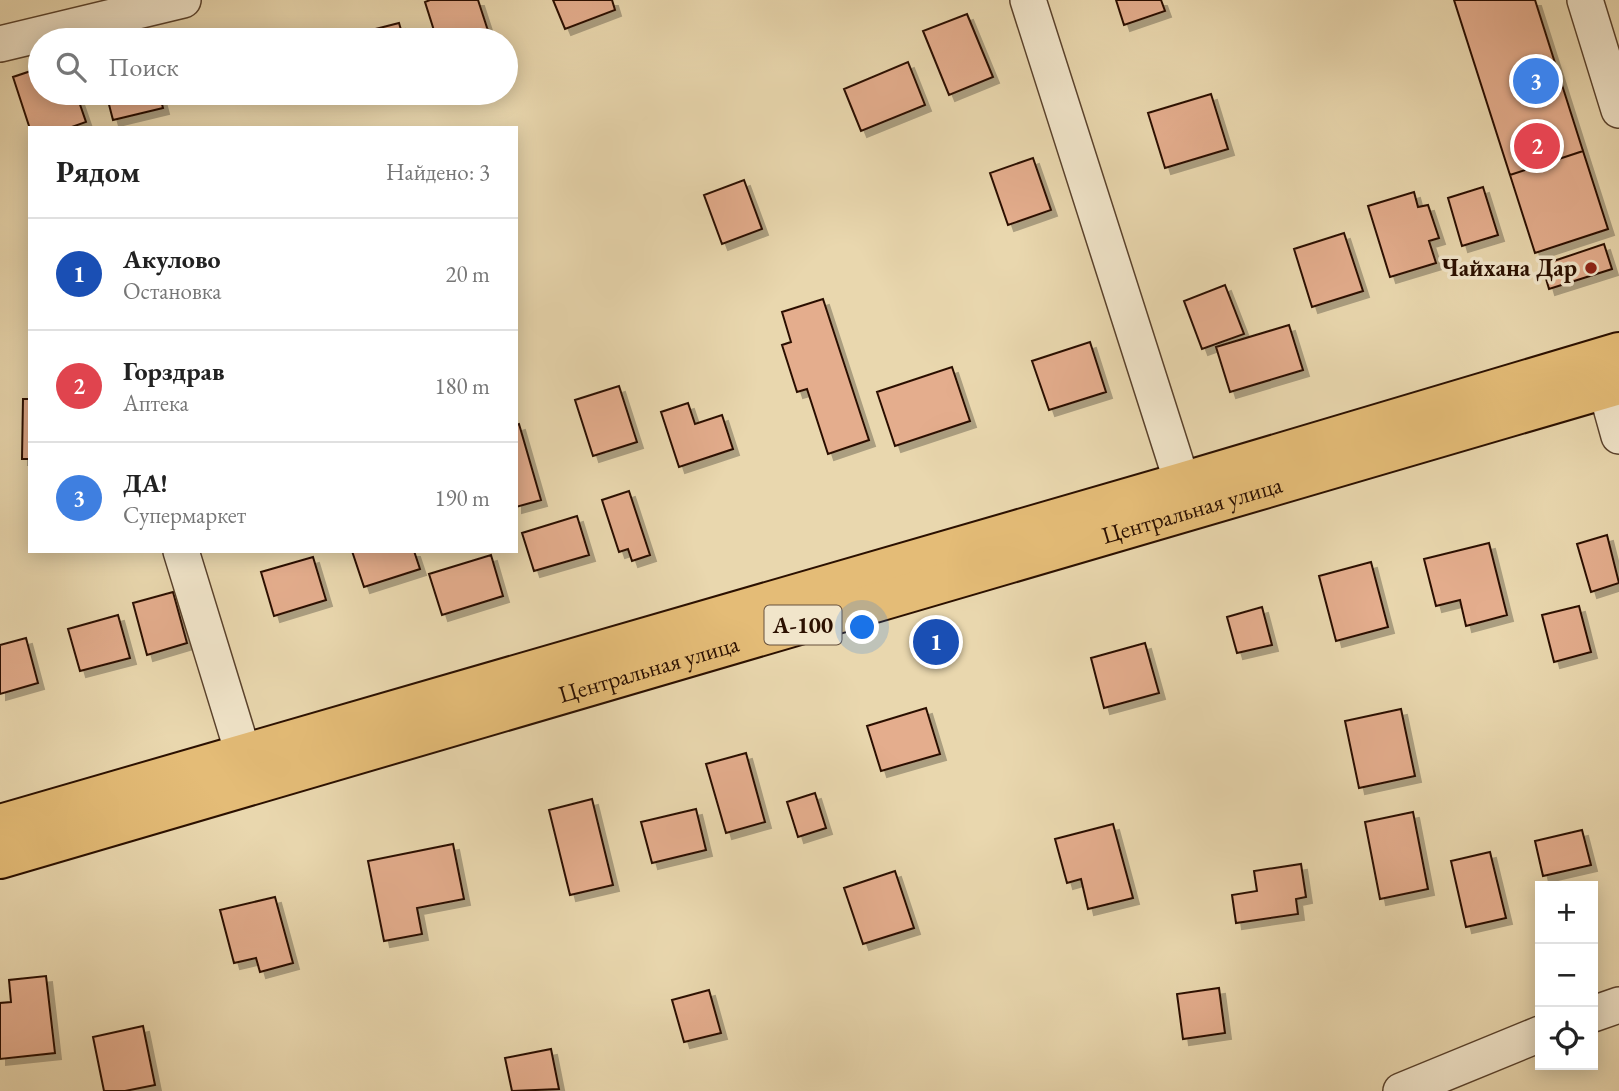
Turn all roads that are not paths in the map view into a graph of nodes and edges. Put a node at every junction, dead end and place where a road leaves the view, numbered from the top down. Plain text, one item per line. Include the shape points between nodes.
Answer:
1 (183, 0) edge
2 (1028, 0) edge
3 (1585, 0) edge
4 (67, 28) edge
5 (28, 37) edge
6 (0, 44) edge
7 (1619, 110) edge
8 (1610, 371) edge
9 (1619, 436) edge
10 (1182, 482) junction
11 (182, 553) edge
12 (243, 753) junction
13 (0, 824) edge
14 (0, 859) edge
15 (1619, 1005) edge
16 (1598, 1012) edge
17 (1535, 1036) edge
18 (1401, 1091) edge

1 - 4 street
2 - 10 street
3 - 7 street
5 - 6 street
8 - 9 street
8 - 10 main road, Центральная улица / А-100
8 - 14 main road, Центральная улица / А-100
10 - 12 main road, Центральная улица / А-100
11 - 12 street
12 - 13 main road, Центральная улица / А-100
15 - 16 street
17 - 18 street

